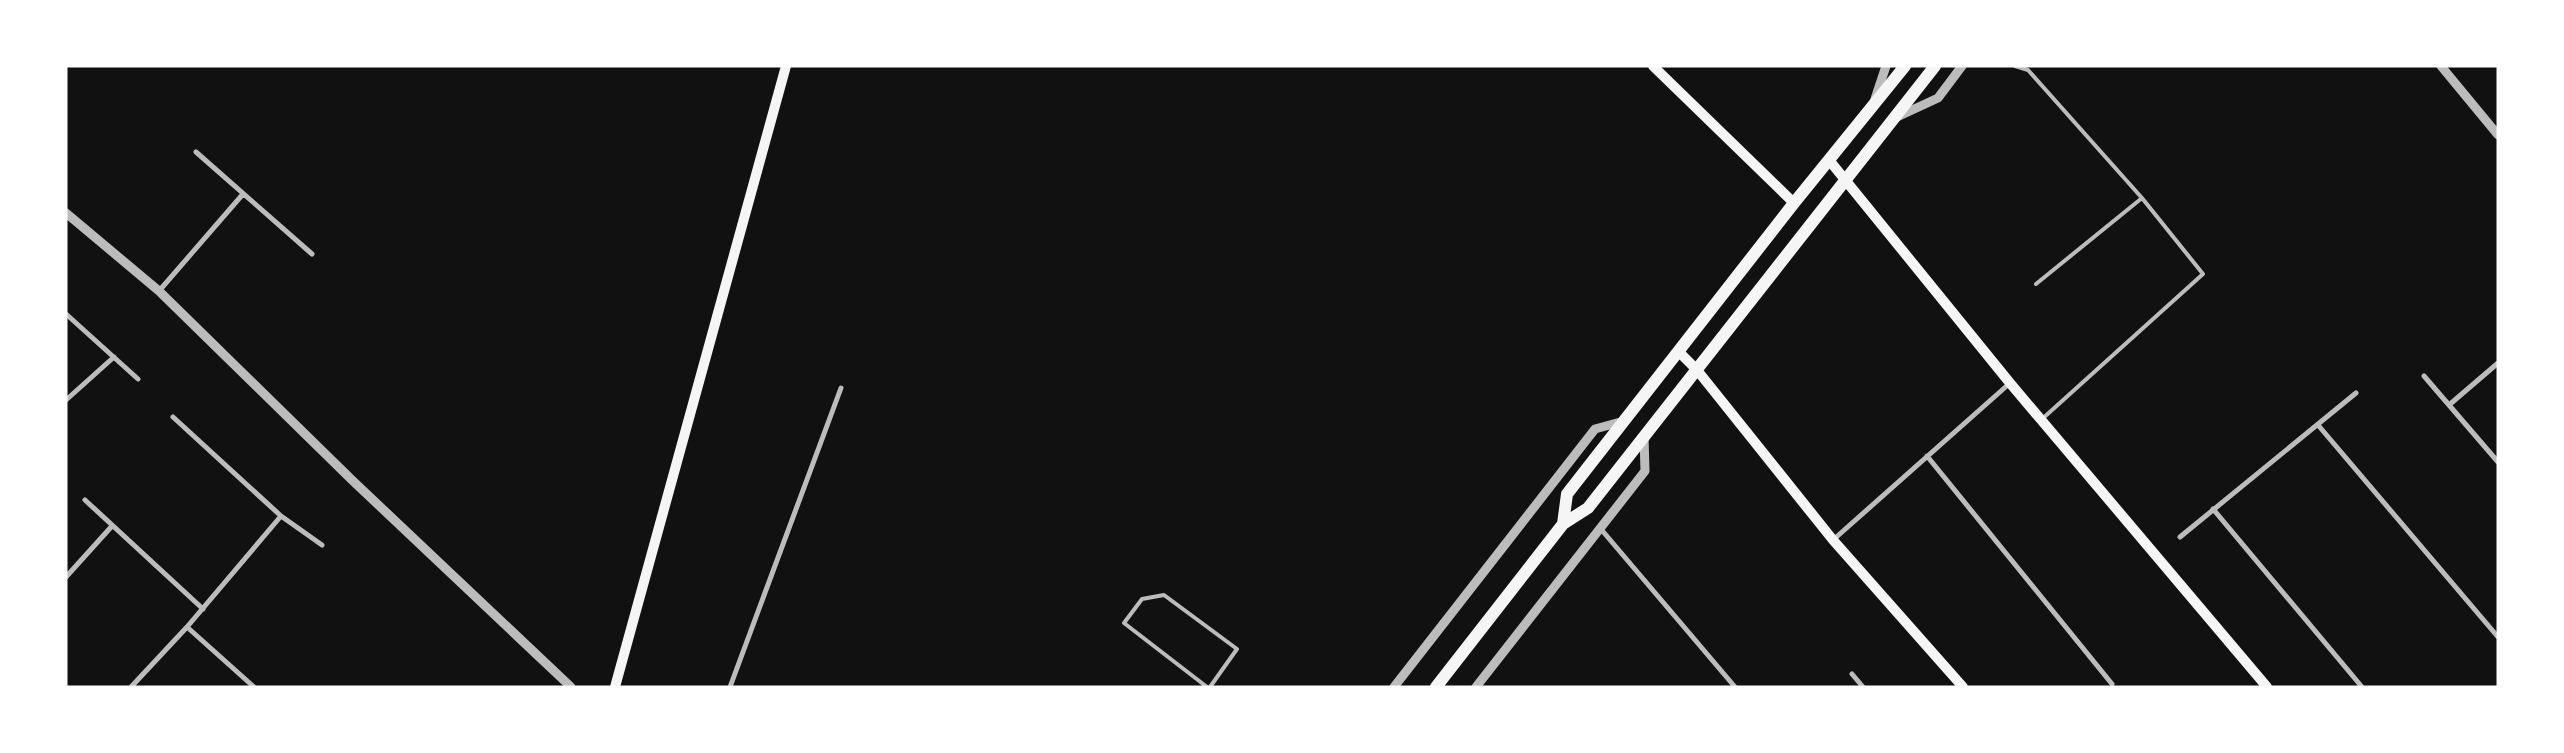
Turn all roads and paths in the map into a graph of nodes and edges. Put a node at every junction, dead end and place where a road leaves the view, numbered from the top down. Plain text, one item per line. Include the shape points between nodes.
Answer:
1 (786, 66) edge
2 (1653, 66) edge
3 (1886, 66) edge
4 (1905, 66) edge
5 (1935, 66) edge
6 (1962, 66) edge
7 (2015, 66) edge
8 (2441, 66) edge
9 (1872, 105) junction
10 (1892, 119) junction
11 (2498, 135) edge
12 (196, 152) dead end
13 (1829, 160) junction
14 (1846, 180) junction
15 (243, 194) junction
16 (2142, 198) junction
17 (1794, 203) junction
18 (66, 214) edge
19 (312, 254) dead end
20 (2036, 284) dead end
21 (159, 290) junction
22 (66, 314) edge
23 (1679, 352) junction
24 (114, 357) junction
25 (2498, 363) edge
26 (1697, 370) junction
27 (2424, 376) dead end
28 (138, 379) dead end
29 (2010, 383) junction
30 (841, 388) dead end
31 (2356, 394) dead end
32 (66, 400) edge
33 (2449, 405) junction
34 (172, 417) dead end
35 (2040, 420) junction
36 (1624, 421) junction
37 (2318, 425) junction
38 (1644, 436) junction
39 (1927, 456) junction
40 (2498, 462) edge
41 (85, 500) dead end
42 (2213, 509) junction
43 (281, 516) junction
44 (1562, 524) junction
45 (112, 526) junction
46 (1600, 528) junction
47 (2180, 537) dead end
48 (1833, 540) junction
49 (322, 545) dead end
50 (66, 577) edge
51 (203, 609) junction
52 (187, 627) junction
53 (2498, 637) edge
54 (1852, 674) dead end
55 (2112, 684) dead end
56 (131, 687) edge
57 (254, 687) edge
58 (571, 687) edge
59 (615, 687) edge
60 (730, 687) edge
61 (1209, 687) edge
62 (1394, 687) edge
63 (1436, 687) edge
64 (1476, 687) edge
65 (1734, 687) edge
66 (1863, 687) edge
67 (1963, 687) edge
68 (2267, 687) edge
69 (2362, 687) edge

1 - 59 main road
2 - 17 main road
3 - 9 street
4 - 9 main road
5 - 10 main road
6 - 10 street via 1938,98
7 - 16 lane via 2028,70
8 - 11 street
9 - 13 main road
10 - 14 main road
12 - 15 street
13 - 14 main road
13 - 17 main road
14 - 26 main road
14 - 29 main road
15 - 19 street
15 - 21 street
16 - 20 lane
16 - 35 lane via 2203,274
17 - 23 main road
18 - 21 street
21 - 58 street via 353,481
22 - 24 street
23 - 26 main road
23 - 36 main road
24 - 28 street
24 - 32 street
25 - 33 street
26 - 38 main road
26 - 48 main road
27 - 33 street
29 - 35 main road
29 - 39 street
30 - 60 street
31 - 37 street
33 - 40 street
34 - 43 street
35 - 68 main road
36 - 44 main road via 1567,494
36 - 62 street via 1596,429
37 - 42 street
37 - 53 street
38 - 44 main road via 1588,508
38 - 46 street via 1645,471
39 - 48 street
39 - 55 street
41 - 45 street
42 - 47 street
42 - 69 street
43 - 49 street
43 - 51 street
44 - 63 main road
45 - 50 street
45 - 51 street
46 - 64 street
46 - 65 street
48 - 67 main road
51 - 52 street
52 - 56 street
52 - 57 street
54 - 66 street
61 - 61 lane via 1124,623 1142,598 1164,594 1237,649

